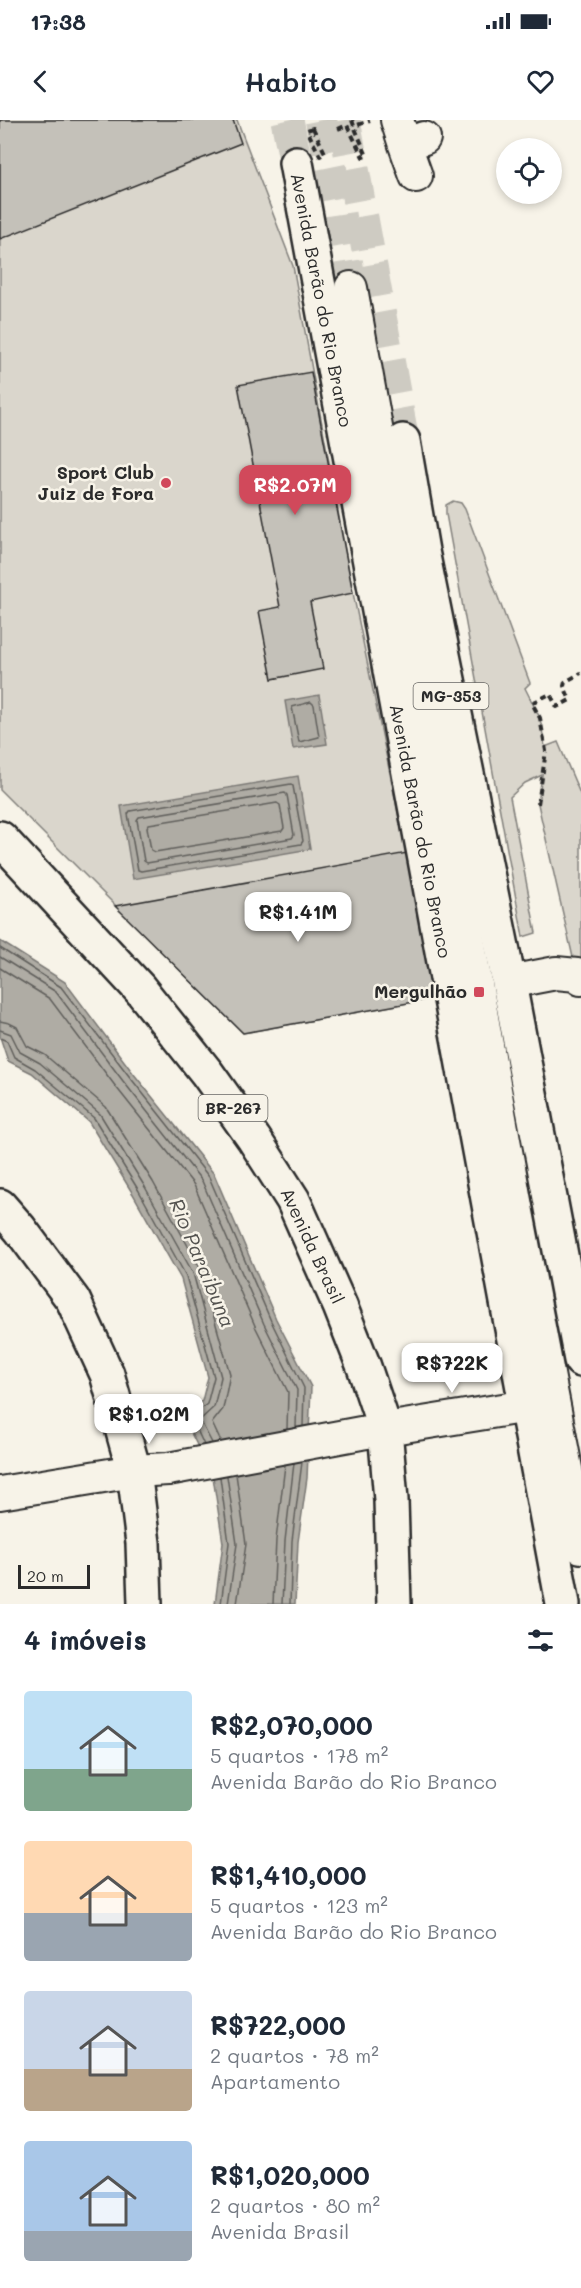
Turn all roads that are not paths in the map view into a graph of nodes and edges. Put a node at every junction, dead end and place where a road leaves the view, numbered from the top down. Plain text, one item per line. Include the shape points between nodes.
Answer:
1 (409, 134) edge
2 (305, 153) tunnel mouth
3 (416, 176) dead end
4 (351, 288) tunnel mouth
5 (403, 441) tunnel mouth
6 (0, 838) edge
7 (579, 977) edge
8 (509, 982) junction
9 (0, 1206) edge
10 (581, 1360) edge
11 (539, 1405) junction
12 (373, 1431) junction
13 (134, 1471) junction
14 (0, 1493) edge
15 (581, 1547) edge
16 (145, 1604) edge
17 (394, 1604) edge
18 (563, 1604) edge

1 - 3 street
2 - 11 main road, Avenida Barão do Rio Branco
4 - 11 street, Avenida Barão do Rio Branco
5 - 8 main road, MG-353
6 - 12 main road, Avenida Brasil / BR-267 via 140,989 207,1073 293,1200 364,1367
7 - 8 street via 556,973
8 - 10 main road, MG-353
9 - 13 main road via 73,1300 107,1374
11 - 12 street
11 - 15 street, Avenida Barão do Rio Branco
11 - 18 main road, Avenida Barão do Rio Branco
12 - 13 street
12 - 17 main road, Avenida Brasil / BR-267 via 391,1500
13 - 14 street
13 - 16 main road via 143,1543

